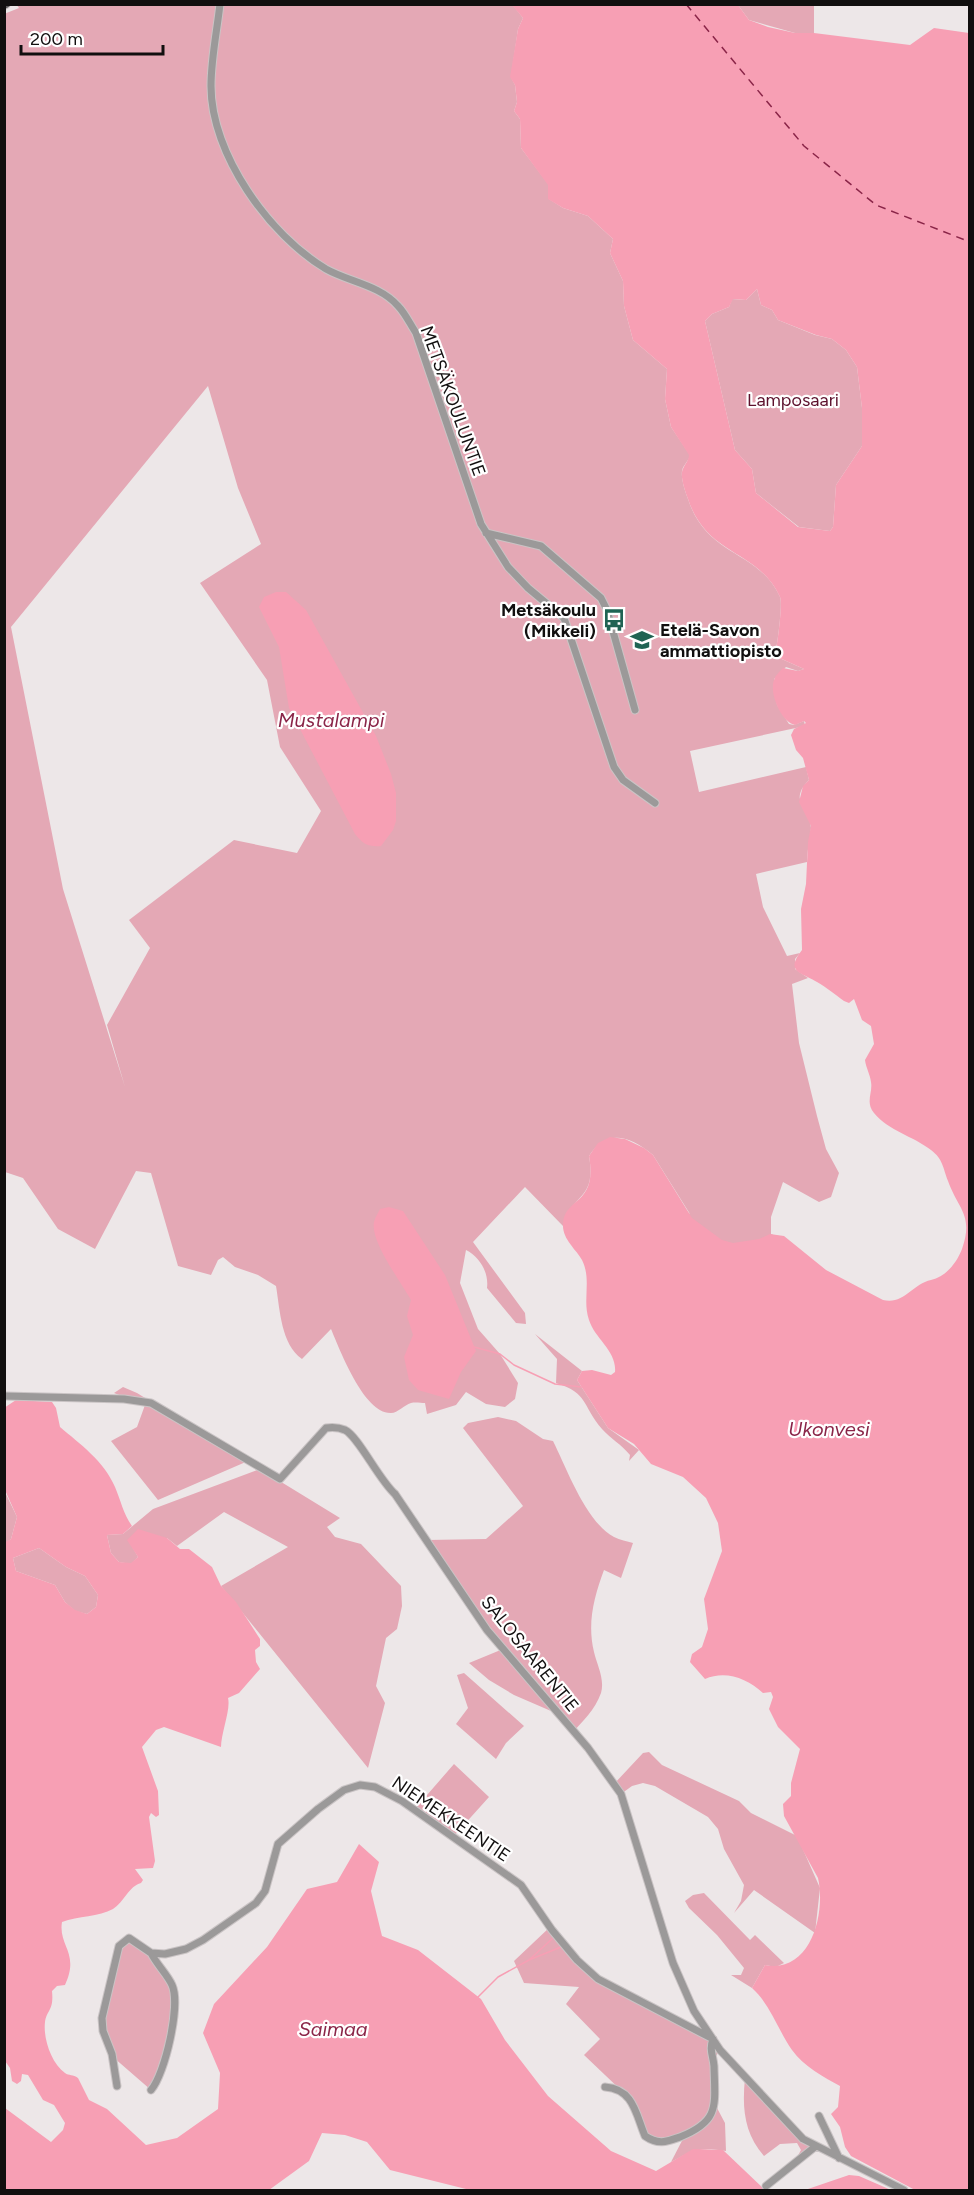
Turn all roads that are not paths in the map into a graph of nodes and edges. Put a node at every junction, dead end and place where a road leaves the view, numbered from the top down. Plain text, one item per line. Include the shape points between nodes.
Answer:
1 (220, 4) edge
2 (486, 533) junction
3 (635, 710) dead end
4 (655, 803) dead end
5 (4, 1396) edge
6 (151, 1953) junction
7 (713, 2039) junction
8 (117, 2086) dead end
9 (605, 2087) dead end
10 (151, 2090) dead end
11 (819, 2116) dead end
12 (816, 2146) junction
13 (839, 2158) junction
14 (766, 2186) dead end
15 (904, 2190) edge

1 - 2 street, METSÄKOULUNTIE via 211,86 222,141 238,176 290,242 326,269 374,288 398,305 416,333
2 - 3 street via 541,546 601,598
2 - 4 street, METSÄKOULUNTIE via 508,567 564,618 614,767 623,780
5 - 7 street, SALOSAARENTIE via 151,1403 280,1479 326,1428 348,1431 487,1630 588,1748 621,1794 673,1964 694,2011
6 - 7 street, NIEMEKKEENTIE via 186,1948 256,1903 265,1891 278,1844 344,1790 360,1785 375,1787 402,1801 521,1884 552,1930 598,1979
6 - 8 street via 129,1938 118,1946 102,2018
6 - 10 street via 174,1996 162,2072
7 - 9 street via 712,2114 703,2127 692,2133 668,2142 651,2140 645,2136 638,2112 627,2095
7 - 12 street, SALOSAARENTIE via 803,2139
11 - 13 street
12 - 13 street, SALOSAARENTIE
12 - 14 street
13 - 15 street, SALOSAARENTIE

